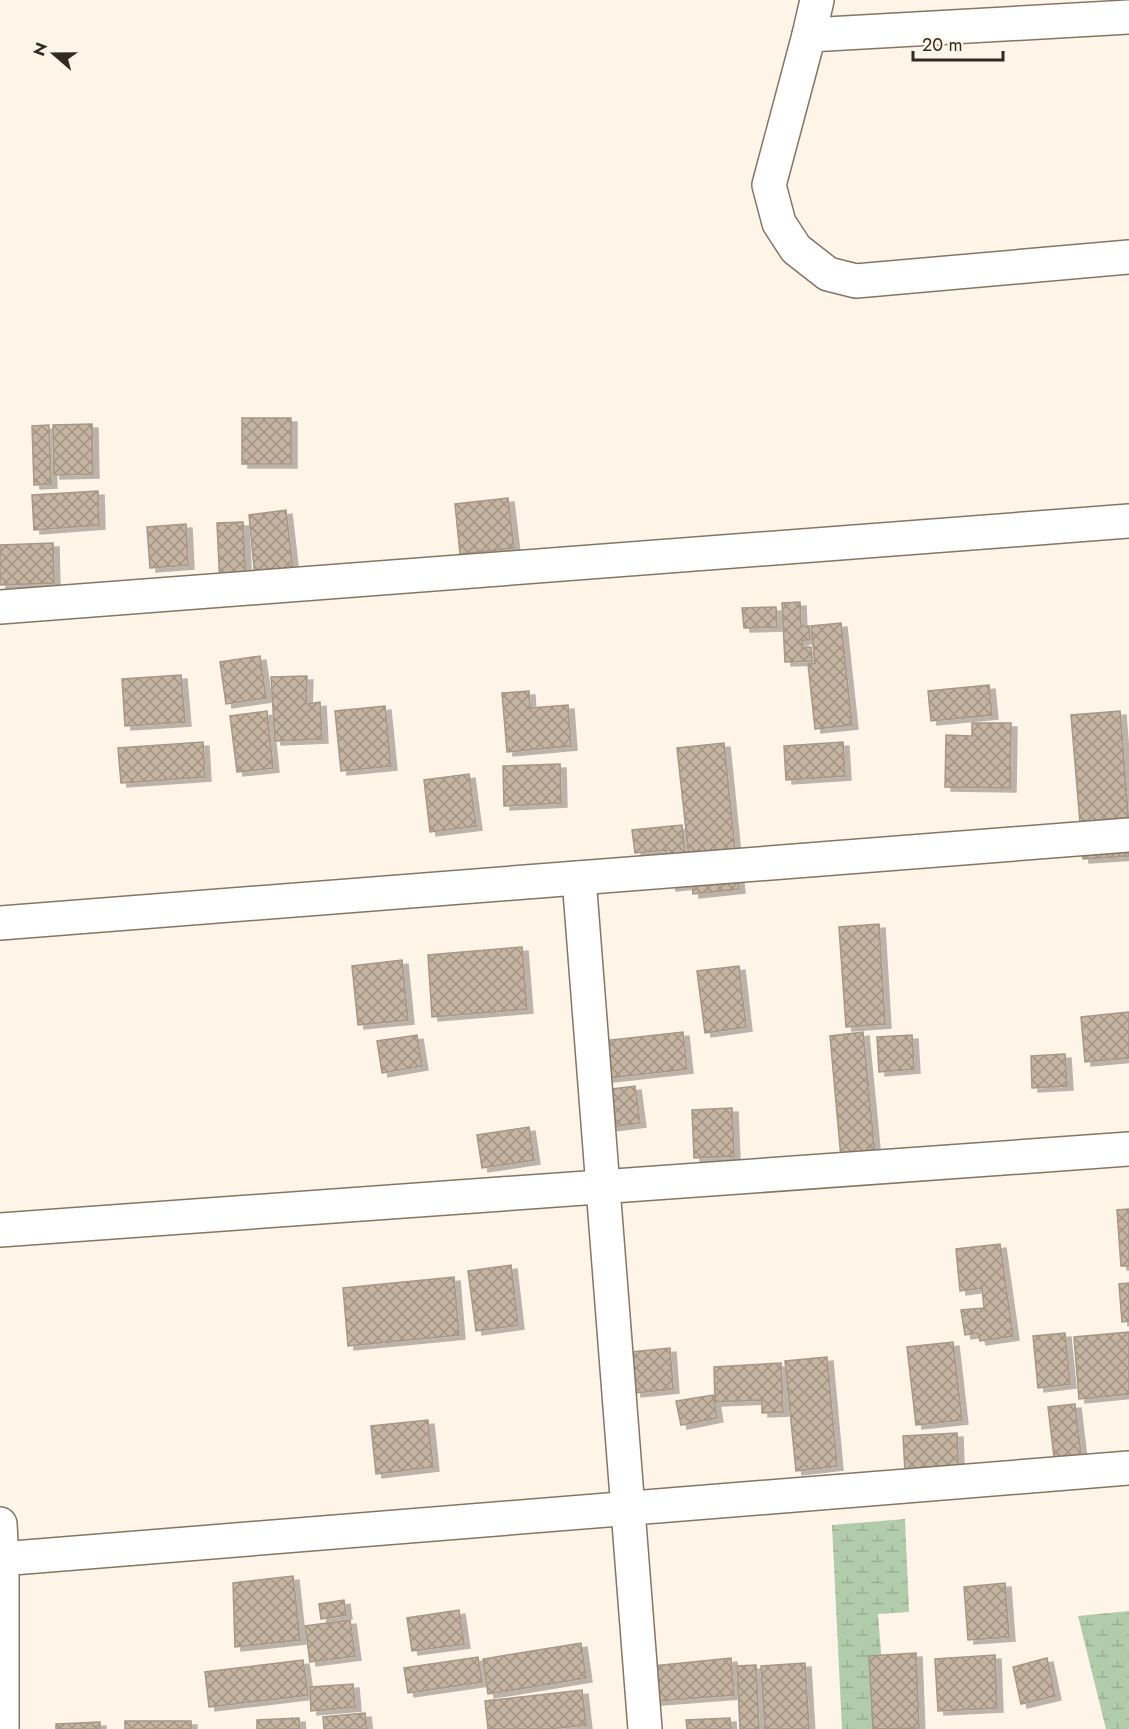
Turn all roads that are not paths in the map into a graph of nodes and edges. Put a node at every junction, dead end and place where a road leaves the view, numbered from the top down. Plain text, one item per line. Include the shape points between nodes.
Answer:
1 (809, 12) edge
2 (1129, 17) edge
3 (1129, 257) edge
4 (1129, 521) edge
5 (0, 607) edge
6 (1129, 835) edge
7 (579, 878) junction
8 (0, 923) edge
9 (1129, 1149) edge
10 (603, 1187) junction
11 (0, 1230) edge
12 (1129, 1468) edge
13 (628, 1509) junction
14 (0, 1524) edge
15 (1, 1559) edge
16 (2, 1729) edge
17 (645, 1729) edge

1 - 2 street
1 - 3 street via 769,185 779,223 796,249 828,274 856,281
4 - 5 street
6 - 7 street
7 - 8 street
7 - 10 street
9 - 10 street
10 - 11 street
10 - 13 street
12 - 13 street
13 - 15 street
13 - 17 street
14 - 15 street
15 - 16 street

